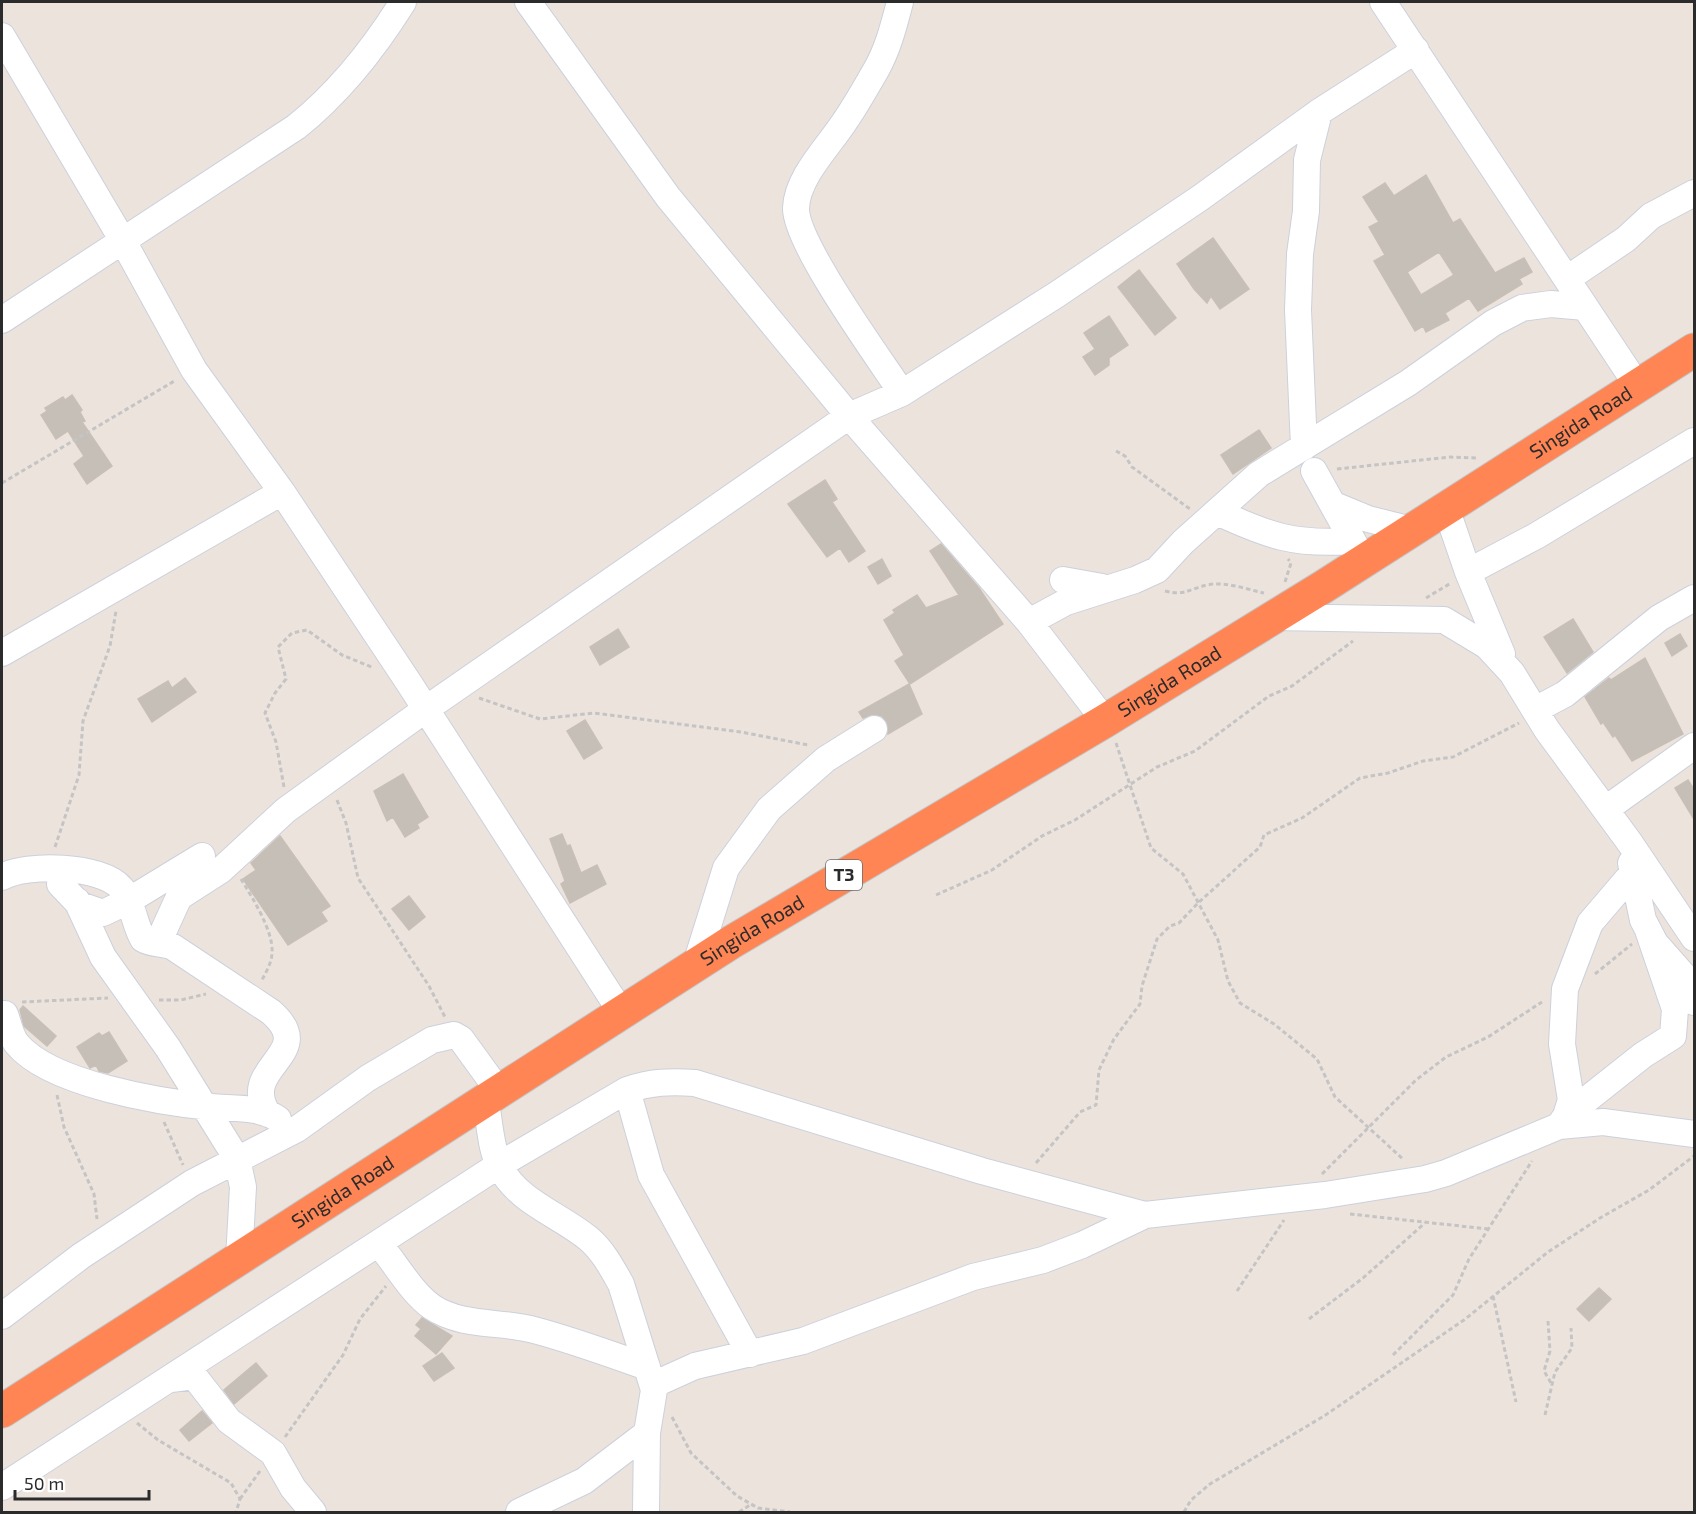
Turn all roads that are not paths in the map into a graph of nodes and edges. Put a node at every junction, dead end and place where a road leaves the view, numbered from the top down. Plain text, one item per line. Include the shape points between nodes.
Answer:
1 (403, 2) edge
2 (528, 2) edge
3 (900, 2) edge
4 (1383, 2) edge
5 (2, 36) edge
6 (1416, 50) junction
7 (1319, 112) junction
8 (1695, 193) edge
9 (123, 241) junction
10 (1567, 279) junction
11 (1585, 307) junction
12 (2, 320) edge
13 (1688, 362) edge
14 (1637, 385) junction
15 (902, 393) junction
16 (849, 416) junction
17 (1695, 441) edge
18 (1304, 447) junction
19 (1314, 471) road end
20 (282, 492) junction
21 (1334, 505) junction
22 (1446, 508) junction
23 (1211, 516) junction
24 (1412, 530) junction
25 (1358, 550) junction
26 (1468, 572) junction
27 (1063, 580) dead end
28 (1105, 588) junction
29 (1695, 598) edge
30 (1284, 610) junction
31 (1029, 622) junction
32 (2, 653) edge
33 (1512, 673) junction
34 (426, 709) junction
35 (1535, 711) junction
36 (1105, 721) junction
37 (874, 729) dead end
38 (1695, 746) edge
39 (1606, 809) junction
40 (1630, 843) junction
41 (202, 856) dead end
42 (1631, 875) junction
43 (2, 877) edge
44 (62, 884) junction
45 (128, 901) junction
46 (1648, 930) junction
47 (1695, 938) edge
48 (158, 943) junction
49 (696, 964) junction
50 (1695, 1002) edge
51 (621, 1012) junction
52 (2, 1014) edge
53 (627, 1090) junction
54 (492, 1095) junction
55 (206, 1106) junction
56 (268, 1113) junction
57 (1563, 1121) junction
58 (297, 1129) junction
59 (1695, 1134) edge
60 (237, 1159) junction
61 (499, 1165) junction
62 (1145, 1215) junction
63 (379, 1244) junction
64 (239, 1259) junction
65 (2, 1316) edge
66 (750, 1354) junction
67 (171, 1379) junction
68 (651, 1384) junction
69 (2, 1411) edge
70 (647, 1433) junction
71 (2, 1487) edge
72 (313, 1512) edge
73 (519, 1512) edge
74 (646, 1512) edge

1 - 9 street via 369,54 322,106
2 - 16 street via 668,197
3 - 15 street via 877,68 806,178 796,208 798,224 810,250
4 - 6 street
5 - 9 street
6 - 7 street
6 - 10 street
7 - 15 street via 1181,211
7 - 18 street via 1307,160 1300,254 1298,321
8 - 10 street via 1651,216
9 - 12 street
9 - 20 street via 194,370
10 - 11 street
11 - 14 street
11 - 18 street via 1532,307 1493,322 1408,383
13 - 14 highway, Singida Road / T3
14 - 22 highway, Singida Road / T3
15 - 16 street
16 - 31 street
16 - 34 street
17 - 26 street
18 - 23 street via 1259,474
19 - 21 street
20 - 32 street
20 - 34 street
21 - 24 street
21 - 25 street
22 - 24 highway, Singida Road / T3
22 - 26 street
23 - 25 street via 1272,536
23 - 28 street via 1157,570
24 - 25 highway, Singida Road / T3
25 - 30 highway, Singida Road / T3
26 - 33 street
27 - 28 street
28 - 31 street via 1066,602
29 - 35 street via 1659,618 1565,694
30 - 33 street via 1444,620 1487,646
30 - 36 highway, Singida Road / T3
31 - 36 street
33 - 35 street
34 - 48 street via 286,810 231,862 179,897
34 - 51 street
35 - 39 street
36 - 49 highway, Singida Road / T3
37 - 49 street via 826,759 769,809 726,868
38 - 39 street
39 - 40 street
40 - 42 street
40 - 47 street
41 - 45 street
42 - 46 street
42 - 57 street via 1590,923 1565,988 1562,1044 1571,1100
43 - 44 street
44 - 45 street via 107,878 119,885
44 - 45 street via 103,914
44 - 55 street via 103,957
45 - 48 street via 143,939
46 - 50 street via 1685,977
46 - 57 street via 1675,1009 1673,1036 1643,1055
48 - 56 street via 173,947 285,1024 287,1045 261,1090 261,1101
49 - 51 highway, Singida Road / T3
51 - 54 highway, Singida Road / T3
52 - 55 street via 16,1043 53,1068 90,1084
53 - 61 street
53 - 62 street via 666,1080 695,1083
53 - 66 street via 651,1175
54 - 58 street via 467,1046 454,1035 432,1040 368,1078
54 - 61 street
54 - 64 highway, Singida Road / T3
55 - 56 street
55 - 60 street
56 - 58 street
57 - 59 street
57 - 62 street via 1425,1179
58 - 60 street
60 - 64 street via 243,1187
60 - 65 street via 192,1183 104,1241
61 - 63 street
61 - 68 street via 512,1186 588,1238 600,1252 621,1284
62 - 66 street via 1043,1260 974,1277 836,1331
63 - 67 street
63 - 68 street via 421,1297 448,1314 469,1321 531,1329
64 - 69 highway, Singida Road / T3
66 - 68 street via 695,1366
67 - 71 street
67 - 72 street via 195,1376 229,1421 273,1453 293,1488
68 - 70 street
70 - 73 street via 584,1480
70 - 74 street

